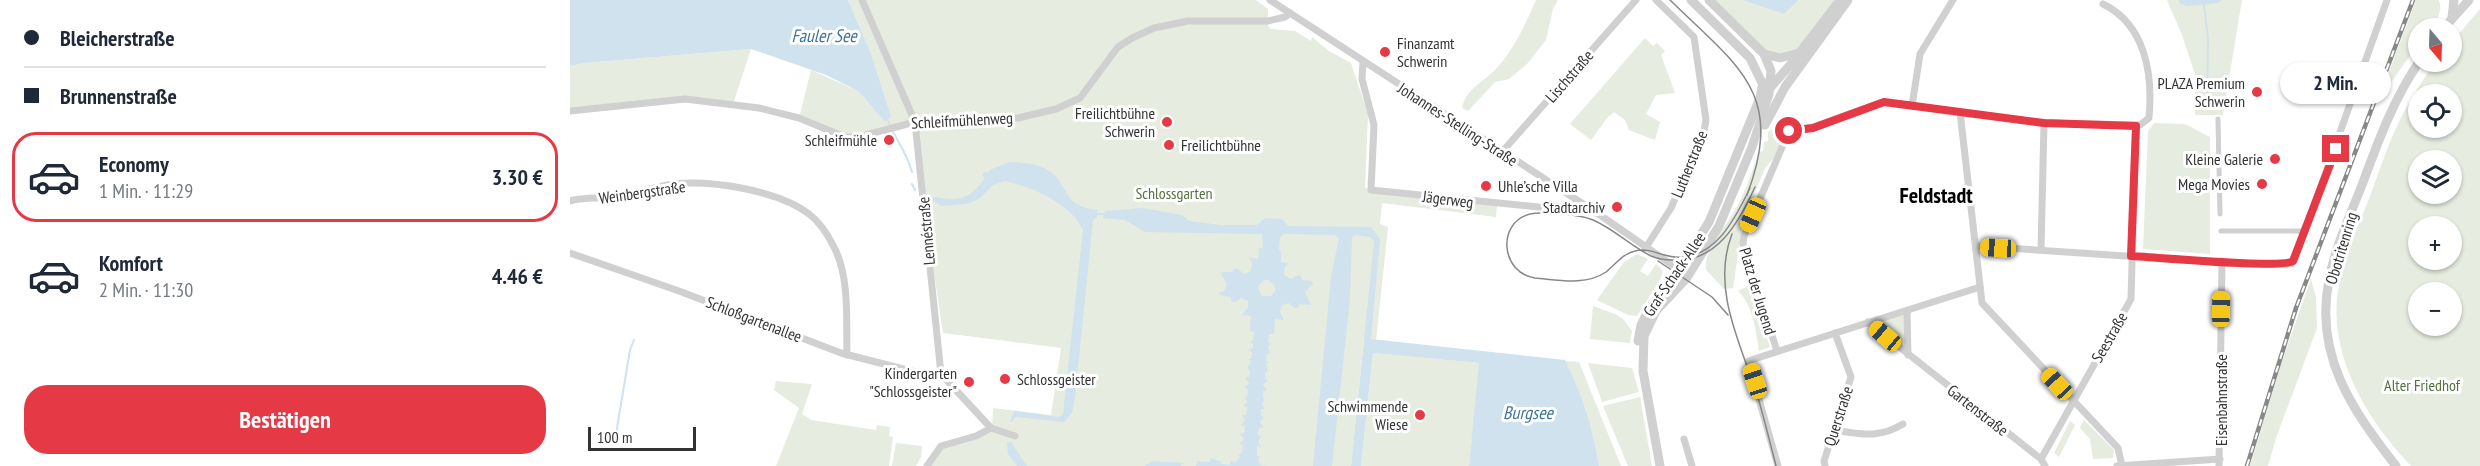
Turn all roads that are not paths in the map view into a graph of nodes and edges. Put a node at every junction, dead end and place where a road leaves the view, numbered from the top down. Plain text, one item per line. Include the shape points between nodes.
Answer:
1 (862, 0) edge
2 (1269, 0) edge
3 (1656, 0) edge
4 (1691, 0) edge
5 (1709, 0) edge
6 (1840, 0) edge
7 (1848, 0) edge
8 (1953, 0) edge
9 (2387, 0) edge
10 (2454, 0) edge
11 (2469, 0) edge
12 (1631, 2) edge
13 (2103, 4) dead end
14 (1290, 13) junction
15 (2452, 18) edge
16 (2454, 18) edge
17 (1801, 52) junction
18 (1764, 54) junction
19 (1750, 58) junction
20 (1363, 62) junction
21 (1798, 68) junction
22 (1771, 71) junction
23 (2413, 72) edge
24 (1781, 75) junction
25 (1765, 92) junction
26 (1912, 106) junction
27 (570, 111) edge
28 (1960, 112) junction
29 (1769, 116) junction
30 (2218, 119) dead end
31 (915, 122) junction
32 (2044, 123) junction
33 (2136, 126) junction
34 (1752, 147) junction
35 (1502, 152) junction
36 (570, 200) edge
37 (1597, 213) junction
38 (2220, 214) dead end
39 (2221, 231) dead end
40 (2306, 231) junction
41 (1977, 246) junction
42 (1646, 249) junction
43 (2041, 249) junction
44 (570, 253) edge
45 (2131, 256) junction
46 (2222, 261) junction
47 (1678, 270) junction
48 (1688, 276) junction
49 (1980, 287) junction
50 (1907, 310) junction
51 (1869, 322) junction
52 (1835, 333) junction
53 (1777, 351) junction
54 (847, 355) junction
55 (1908, 355) junction
56 (941, 374) junction
57 (1645, 387) junction
58 (2072, 400) junction
59 (1903, 424) dead end
60 (991, 428) junction
61 (1834, 430) junction
62 (1015, 436) dead end
63 (1684, 440) dead end
64 (2043, 463) edge
65 (2220, 463) edge
66 (927, 466) edge
67 (1660, 466) edge
68 (1692, 466) edge
69 (1778, 466) edge
70 (1825, 466) edge
71 (2117, 466) edge
72 (2122, 466) edge
73 (2396, 466) edge

1 - 31 street, Lennéstraße
2 - 14 street, Johannes-Stelling-Straße
3 - 42 street, Lutherstraße via 1694,37 1706,120 1677,196
4 - 19 street
5 - 18 street
6 - 17 street
7 - 21 street, Graf-Schack-Allee
8 - 26 street via 1920,54
9 - 40 street
10 - 15 street
11 - 16 street
12 - 35 street, Lischstraße
13 - 33 street via 2116,10 2135,31 2145,53 2151,93 2149,118
14 - 20 street, Johannes-Stelling-Straße
14 - 31 street, Schleifmühlenweg via 1268,21 1188,21 1154,28 1118,47 1080,98 1056,109 1018,118
17 - 18 street via 1780,58
17 - 24 street
18 - 22 street, Graf-Schack-Allee
19 - 22 street
19 - 25 street
20 - 35 street, Johannes-Stelling-Straße
20 - 37 street, Jägerweg via 1362,79 1374,125 1371,190
21 - 24 street
21 - 29 street, Graf-Schack-Allee
22 - 24 street
22 - 25 street, Graf-Schack-Allee
23 - 73 street, Obotritenring via 2391,109 2341,238 2328,280 2326,313 2329,342 2345,394
24 - 25 street
24 - 29 street, Graf-Schack-Allee
25 - 29 street
25 - 34 street, Graf-Schack-Allee
25 - 47 street, Graf-Schack-Allee via 1709,222
26 - 28 street
26 - 53 street, Platz der Jugend via 1884,102 1813,128 1789,131 1743,244
27 - 31 street, Schleifmühlenweg via 685,99 759,108 800,118 845,137
28 - 32 street
28 - 41 street
29 - 34 street, Graf-Schack-Allee
30 - 38 street
31 - 56 street, Lennéstraße
32 - 33 street
32 - 43 street
33 - 45 street, Seestraße
34 - 48 street, Graf-Schack-Allee via 1719,226
35 - 37 street, Johannes-Stelling-Straße
36 - 54 street, Weinbergstraße via 615,197 674,184 718,185 766,194 809,214 835,249 842,275
37 - 42 street, Johannes-Stelling-Straße
39 - 40 street
40 - 46 street via 2291,264
41 - 43 street
41 - 49 street
42 - 47 street
43 - 45 street
44 - 54 street, Schloßgartenallee
45 - 46 street
45 - 58 street, Seestraße via 2131,299
46 - 65 street, Eisenbahnstraße
47 - 48 street
47 - 57 street, Graf-Schack-Allee via 1641,325 1638,357
48 - 57 street, Graf-Schack-Allee via 1656,311 1644,336
49 - 50 street
49 - 58 street via 1982,303
50 - 51 street
50 - 55 street
51 - 52 street
51 - 55 street, Gartenstraße
52 - 53 street
52 - 61 street, Querstraße via 1851,377
53 - 69 street via 1748,361
54 - 56 street, Schloßgartenallee via 911,371
55 - 64 street, Gartenstraße
56 - 60 street
57 - 67 street, Graf-Schack-Allee
58 - 64 street, Seestraße
58 - 72 street via 2118,448
59 - 61 street via 1888,433 1870,435
60 - 62 street
60 - 66 street via 941,446
61 - 70 street, Querstraße
63 - 68 street
65 - 72 street
71 - 72 street

